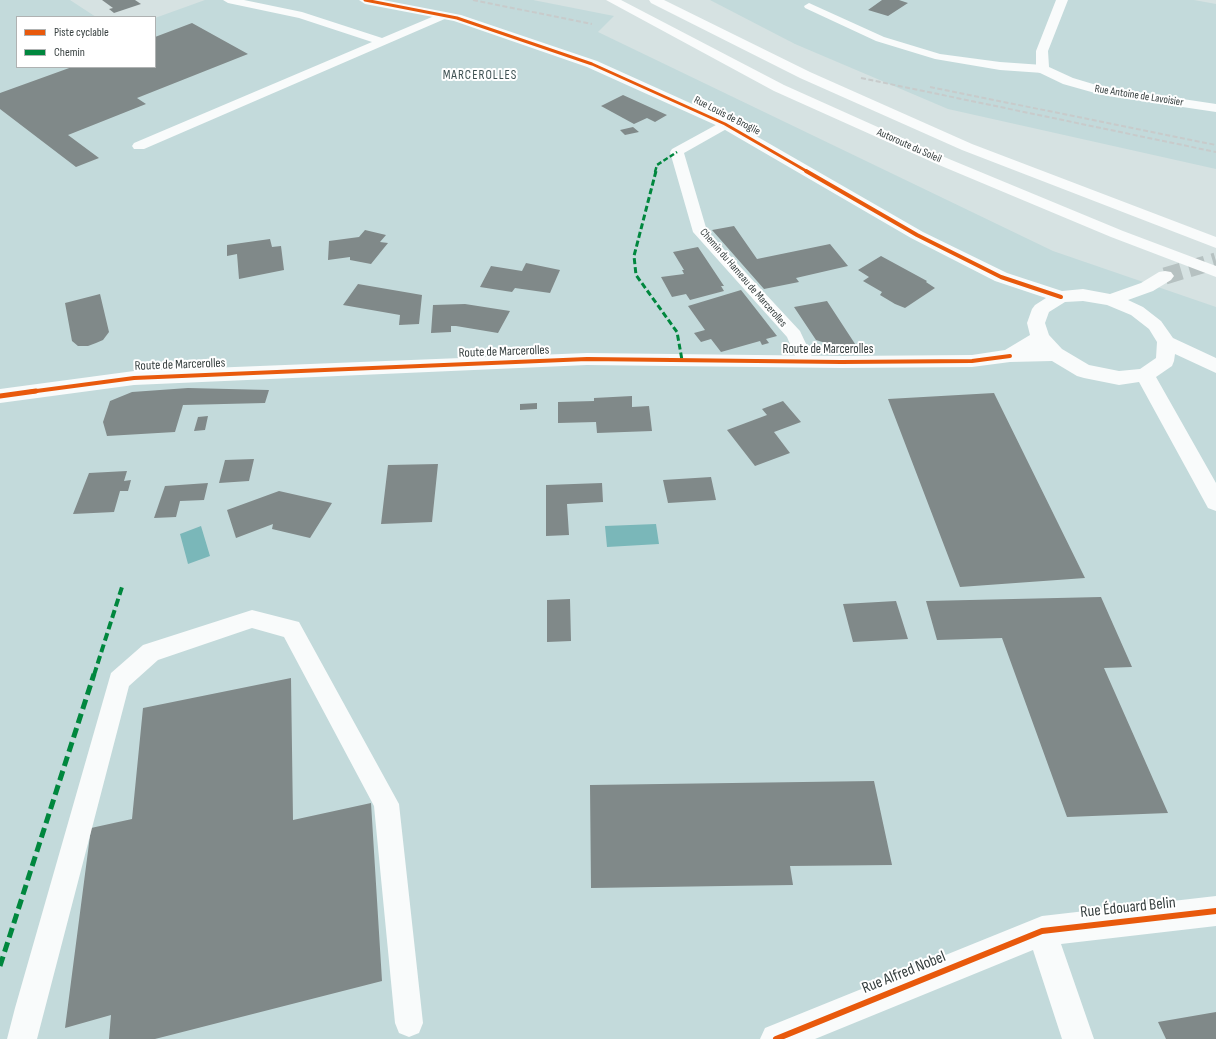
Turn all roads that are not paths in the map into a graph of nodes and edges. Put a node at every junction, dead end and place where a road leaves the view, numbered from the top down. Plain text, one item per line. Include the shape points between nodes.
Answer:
1 (228, 0) edge
2 (365, 0) edge
3 (612, 0) edge
4 (655, 0) edge
5 (1062, 0) edge
6 (809, 6) dead end
7 (443, 16) junction
8 (382, 42) junction
9 (1043, 69) junction
10 (1216, 108) edge
11 (725, 124) junction
12 (139, 146) dead end
13 (1216, 243) edge
14 (1216, 272) edge
15 (1165, 276) tunnel mouth
16 (1001, 277) junction
17 (1147, 287) junction
18 (1061, 297) junction
19 (1111, 300) junction
20 (1041, 309) junction
21 (1137, 311) junction
22 (1040, 337) junction
23 (1166, 342) junction
24 (1055, 354) junction
25 (1010, 356) junction
26 (1165, 361) junction
27 (805, 362) junction
28 (1216, 366) edge
29 (1216, 369) edge
30 (1145, 375) junction
31 (1119, 378) junction
32 (0, 396) edge
33 (1172, 422) junction
34 (1216, 502) edge
35 (1216, 911) edge
36 (1042, 931) junction
37 (409, 1022) dead end
38 (22, 1039) edge
39 (776, 1039) edge
40 (1078, 1039) edge

1 - 8 lane via 302,14
2 - 7 main road, Rue Louis de Broglie
3 - 14 main road, Autoroute du Soleil via 786,91 966,171
4 - 13 main road, Autoroute du Soleil via 805,75 967,147
5 - 9 main road via 1042,51
6 - 9 lane via 880,39 939,57
7 - 8 lane
7 - 11 main road, Rue Louis de Broglie via 457,18 592,64
8 - 12 lane
9 - 10 main road, Rue Antoine de Lavoisier via 1068,81 1102,91
11 - 16 main road, Rue Louis de Broglie via 917,235
11 - 27 lane, Chemin du Hameau de Marcerolles via 677,152 700,232 794,336
15 - 17 main road
16 - 18 main road, Rue Louis de Broglie
16 - 20 main road, Rue Louis de Broglie
17 - 19 main road
17 - 21 main road
18 - 19 main road via 1083,295
18 - 20 main road
19 - 21 main road
20 - 22 main road via 1036,323
21 - 23 main road via 1155,325
22 - 24 main road
22 - 25 main road, Route de Marcerolles
23 - 26 main road
23 - 28 main road
24 - 25 main road, Route de Marcerolles
24 - 31 main road via 1084,371
25 - 27 main road, Route de Marcerolles via 972,361
26 - 29 main road
26 - 30 main road
27 - 32 main road, Route de Marcerolles via 587,359 134,378
30 - 31 main road
30 - 33 main road
31 - 33 main road
33 - 34 main road
35 - 36 main road, Rue Édouard Belin
36 - 39 main road, Rue Alfred Nobel
36 - 40 main road
37 - 38 lane via 386,804 291,629 252,619 151,652 119,680

